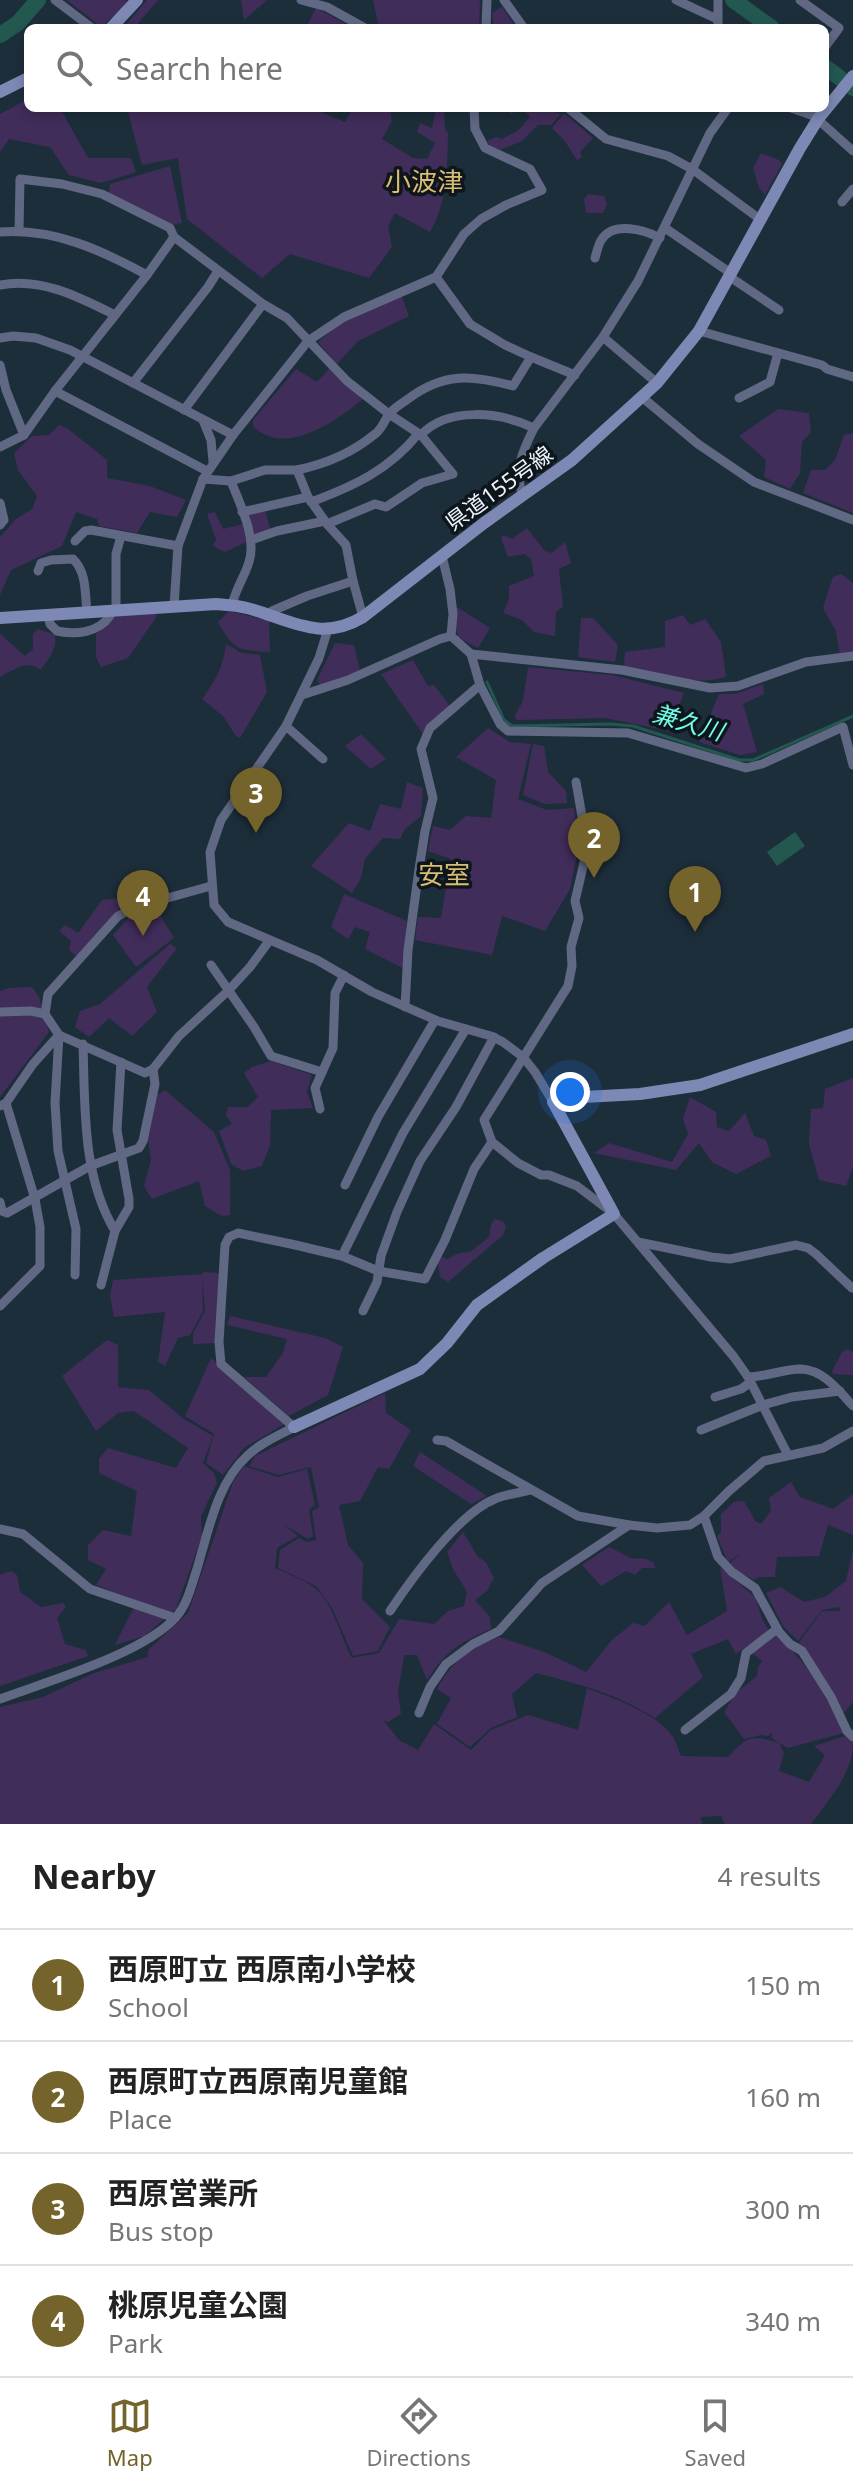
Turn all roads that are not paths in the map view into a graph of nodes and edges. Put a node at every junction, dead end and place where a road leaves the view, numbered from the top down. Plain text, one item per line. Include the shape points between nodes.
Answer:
1 (55, 0) edge
2 (137, 0) edge
3 (301, 0) edge
4 (504, 0) edge
5 (676, 0) edge
6 (718, 0) edge
7 (800, 0) edge
8 (490, 1) edge
9 (87, 24) edge
10 (115, 24) edge
11 (358, 24) edge
12 (487, 24) edge
13 (521, 24) edge
14 (718, 24) edge
15 (829, 42) edge
16 (853, 76) edge
17 (24, 80) edge
18 (0, 92) edge
19 (829, 105) edge
20 (474, 112) edge
21 (573, 112) edge
22 (725, 112) edge
23 (801, 112) edge
24 (824, 112) edge
25 (818, 119) junction
26 (853, 151) edge
27 (692, 169) junction
28 (853, 189) edge
29 (842, 202) dead end
30 (761, 220) junction
31 (19, 231) junction
32 (0, 232) edge
33 (662, 233) junction
34 (174, 237) junction
35 (595, 258) dead end
36 (218, 271) junction
37 (147, 275) junction
38 (731, 275) junction
39 (436, 277) junction
40 (0, 285) edge
41 (263, 304) junction
42 (779, 310) dead end
43 (115, 315) junction
44 (699, 331) junction
45 (603, 337) junction
46 (0, 338) edge
47 (308, 341) junction
48 (778, 353) junction
49 (531, 357) junction
50 (80, 358) junction
51 (0, 365) edge
52 (575, 375) junction
53 (853, 377) edge
54 (133, 383) junction
55 (657, 383) junction
56 (3, 391) edge
57 (55, 391) junction
58 (643, 398) junction
59 (739, 398) dead end
60 (184, 410) junction
61 (389, 414) junction
62 (203, 420) junction
63 (534, 428) junction
64 (24, 435) junction
65 (233, 435) junction
66 (419, 435) junction
67 (0, 447) edge
68 (213, 461) junction
69 (297, 470) junction
70 (205, 475) junction
71 (231, 481) junction
72 (523, 495) junction
73 (310, 500) junction
74 (0, 503) edge
75 (242, 512) junction
76 (853, 520) edge
77 (326, 522) junction
78 (0, 525) edge
79 (121, 536) junction
80 (251, 540) junction
81 (75, 541) dead end
82 (178, 546) junction
83 (442, 556) junction
84 (38, 571) dead end
85 (353, 581) junction
86 (232, 605) junction
87 (174, 606) junction
88 (113, 611) junction
89 (87, 613) junction
90 (48, 615) junction
91 (269, 615) junction
92 (363, 617) junction
93 (0, 618) edge
94 (328, 629) junction
95 (451, 636) junction
96 (471, 654) junction
97 (853, 656) edge
98 (480, 685) junction
99 (302, 695) junction
100 (853, 722) edge
101 (286, 726) junction
102 (843, 727) junction
103 (323, 759) dead end
104 (853, 765) edge
105 (576, 782) dead end
106 (211, 886) junction
107 (269, 941) junction
108 (211, 965) dead end
109 (344, 975) junction
110 (228, 991) junction
111 (405, 1007) junction
112 (0, 1012) edge
113 (45, 1014) junction
114 (435, 1020) junction
115 (466, 1029) junction
116 (853, 1034) edge
117 (59, 1035) junction
118 (494, 1037) junction
119 (83, 1044) junction
120 (523, 1057) junction
121 (121, 1062) junction
122 (153, 1069) junction
123 (322, 1072) junction
124 (553, 1102) junction
125 (3, 1104) edge
126 (320, 1109) dead end
127 (492, 1142) junction
128 (121, 1154) junction
129 (90, 1166) junction
130 (67, 1181) junction
131 (345, 1185) dead end
132 (35, 1199) junction
133 (0, 1202) edge
134 (614, 1214) junction
135 (3, 1215) edge
136 (115, 1231) junction
137 (638, 1242) junction
138 (342, 1256) junction
139 (378, 1271) junction
140 (75, 1275) dead end
141 (101, 1285) dead end
142 (853, 1288) edge
143 (0, 1306) edge
144 (363, 1311) dead end
145 (750, 1380) junction
146 (840, 1391) junction
147 (715, 1397) dead end
148 (763, 1405) junction
149 (853, 1406) edge
150 (294, 1427) junction
151 (701, 1430) dead end
152 (853, 1431) edge
153 (437, 1440) dead end
154 (788, 1455) junction
155 (531, 1490) junction
156 (704, 1516) junction
157 (629, 1525) junction
158 (0, 1529) edge
159 (390, 1611) dead end
160 (175, 1618) junction
161 (777, 1629) junction
162 (0, 1699) edge
163 (419, 1713) dead end
164 (685, 1730) dead end
165 (853, 1737) edge

1 - 9 street
2 - 10 main road
3 - 11 street
4 - 13 street
5 - 14 street
6 - 14 street
7 - 15 street via 839,28
8 - 12 street
16 - 19 main road, 県道155号線
17 - 18 main road
20 - 39 street via 475,129 485,148 530,169 542,190 481,219 464,234
21 - 27 street via 606,139 668,156
22 - 27 street
23 - 25 street
24 - 25 main road, 県道155号線
25 - 26 street
25 - 30 main road, 県道155号線
27 - 30 street
27 - 33 street
28 - 29 street
30 - 38 main road, 県道155号線
31 - 32 street
31 - 34 street via 20,179 102,194 170,228
31 - 37 street via 59,236
33 - 35 street via 615,231 602,239
33 - 38 street
33 - 45 street
34 - 36 street
34 - 37 street
36 - 41 street
36 - 54 street
37 - 43 street
38 - 42 street
38 - 44 main road, 県道155号線
39 - 47 street via 344,317
39 - 49 street via 470,324
40 - 43 street via 69,292
41 - 47 street via 287,318
41 - 60 street
43 - 50 street
44 - 48 street
44 - 55 main road, 県道155号線
45 - 52 street
45 - 55 street
46 - 50 street via 36,338
47 - 61 street
47 - 65 street
48 - 53 street
48 - 59 street via 770,382
49 - 52 street
49 - 61 street via 513,386 481,377 448,378
50 - 54 street
50 - 57 street
51 - 56 street
52 - 63 street
54 - 60 street
55 - 58 main road, 県道155号線
56 - 64 street
57 - 64 street
57 - 70 street
58 - 72 main road, 県道155号線
58 - 76 street via 754,482
60 - 62 street
61 - 66 street
61 - 69 street via 378,432 351,451
62 - 65 street
62 - 68 street
63 - 66 street via 511,419 460,416 441,420
63 - 72 street via 518,469
64 - 67 street
65 - 68 street
66 - 73 street via 385,467
66 - 77 street via 453,474 422,483 386,507 375,504
68 - 70 street
69 - 71 street via 265,470
69 - 73 street
70 - 71 street
70 - 82 street
71 - 75 street
72 - 83 main road, 県道155号線
73 - 75 street
73 - 77 street
74 - 78 street
75 - 80 street
77 - 80 street
77 - 85 street via 346,545
79 - 81 street via 87,530
79 - 82 street
79 - 88 street
80 - 86 street via 250,561
82 - 87 street
83 - 92 main road, 県道155号線
83 - 95 street via 453,614
84 - 89 street via 41,563 73,559 82,574
85 - 91 street
85 - 92 street
86 - 87 main road, 県道155号線
86 - 91 main road, 県道155号線
87 - 88 main road, 県道155号線
88 - 89 main road, 県道155号線
88 - 90 street via 103,625 78,633 57,631
89 - 90 main road, 県道155号線
90 - 93 main road, 県道155号線
91 - 94 main road, 県道155号線
92 - 94 main road, 県道155号線
94 - 99 street
95 - 96 street
95 - 99 street
96 - 97 street via 622,670 710,688 738,686 806,662
96 - 98 street
98 - 102 street via 508,731 628,733 746,768
98 - 111 street via 430,728 421,749 433,798 408,950
99 - 101 street
100 - 102 street
101 - 103 street
101 - 106 street via 221,820 210,852
102 - 104 street
105 - 120 street via 586,854 575,901 579,918 572,966 568,986
106 - 107 street via 214,905 228,922
106 - 113 street via 118,916 48,994
107 - 109 street
107 - 110 street
108 - 110 street
109 - 111 street
109 - 123 street via 335,993 333,1048
110 - 122 street via 179,1036
110 - 123 street via 271,1056
111 - 114 street
112 - 113 street
113 - 117 street
114 - 115 street
114 - 131 street
115 - 118 street
115 - 138 street via 403,1133
116 - 124 main road via 700,1085
117 - 119 street
117 - 125 street
117 - 130 street via 55,1103 58,1151
118 - 120 street
118 - 139 street via 420,1161
119 - 121 street
119 - 129 street
120 - 124 street
120 - 127 street via 484,1120
121 - 122 street via 145,1073
121 - 128 street
122 - 128 street via 155,1084 143,1141
123 - 126 street via 315,1088
124 - 134 main road
125 - 132 street
127 - 134 street via 541,1175 577,1186
127 - 139 street via 474,1169 425,1279
128 - 129 street
128 - 136 street via 129,1207
129 - 130 street
129 - 136 street
130 - 132 street
130 - 140 street via 76,1229
132 - 135 street
132 - 143 street via 40,1266
133 - 135 street
134 - 137 street
134 - 150 main road via 477,1305 420,1369
136 - 141 street
137 - 142 street via 719,1259 796,1245 816,1254
137 - 145 street
138 - 139 street
138 - 150 street via 238,1233 225,1245 221,1364
139 - 144 street
145 - 146 street via 801,1369 821,1375
145 - 147 street via 741,1389
145 - 148 street
146 - 148 street
146 - 149 street
148 - 151 street
148 - 154 street
150 - 160 street via 254,1449 235,1468
152 - 154 street via 823,1448
153 - 155 street
154 - 156 street via 764,1461
155 - 157 street via 578,1516
155 - 159 street via 481,1506 417,1571
156 - 157 street via 690,1525
156 - 161 street via 718,1557 755,1588
157 - 163 street via 542,1583 499,1631 446,1664
158 - 160 street via 23,1534 90,1589
160 - 162 street via 143,1642
161 - 164 street via 746,1653 731,1694
161 - 165 street via 802,1651

